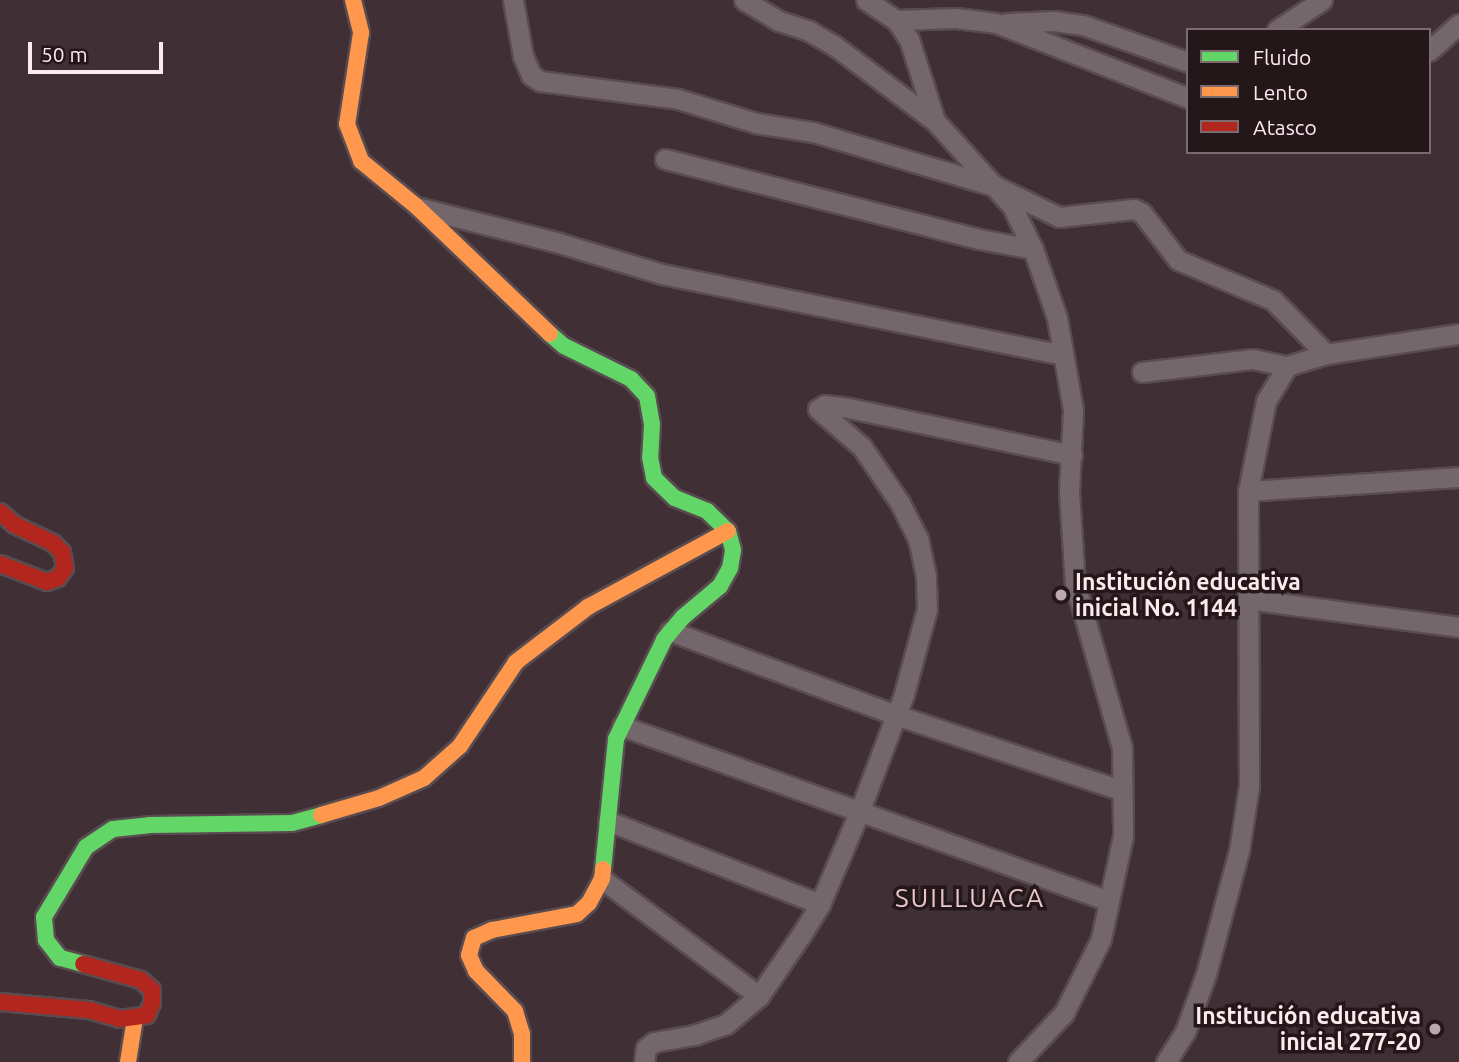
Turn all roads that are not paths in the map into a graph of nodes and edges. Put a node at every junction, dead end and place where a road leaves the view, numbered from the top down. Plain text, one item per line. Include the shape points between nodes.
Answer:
1 (354, 0) edge
2 (513, 0) edge
3 (744, 0) edge
4 (866, 0) edge
5 (1322, 0) edge
6 (896, 20) junction
7 (996, 23) junction
8 (1459, 24) edge
9 (1280, 28) edge
10 (1431, 49) edge
11 (1186, 61) edge
12 (1186, 98) edge
13 (935, 121) junction
14 (666, 159) dead end
15 (997, 187) junction
16 (416, 206) junction
17 (1033, 249) junction
18 (1459, 334) edge
19 (1326, 354) junction
20 (1063, 355) junction
21 (1287, 366) junction
22 (1142, 372) dead end
23 (1072, 455) junction
24 (1459, 477) edge
25 (1248, 491) junction
26 (0, 512) edge
27 (728, 531) junction
28 (0, 564) edge
29 (1248, 599) junction
30 (1459, 627) edge
31 (670, 631) junction
32 (896, 715) junction
33 (622, 726) junction
34 (1123, 791) junction
35 (859, 810) junction
36 (608, 821) junction
37 (602, 879) junction
38 (1109, 901) junction
39 (820, 904) junction
40 (759, 996) junction
41 (0, 1002) edge
42 (135, 1019) junction
43 (128, 1062) edge
44 (523, 1062) edge
45 (644, 1062) edge
46 (1018, 1062) edge
47 (1166, 1062) edge

1 - 16 street via 361,33 346,111 349,137 361,161
2 - 15 street via 523,57 531,75 540,81 678,99 756,123 813,132
3 - 13 street via 779,22 809,31 835,46
4 - 6 street
5 - 9 street
6 - 7 street via 956,18
6 - 13 street via 909,39
7 - 11 street via 1083,25
7 - 12 street
8 - 10 street
13 - 15 street
14 - 17 street
15 - 17 street
15 - 19 street via 1059,217 1134,209 1142,213 1178,260 1273,300
16 - 20 street via 662,274
16 - 27 street via 564,346 631,379 647,396 654,478 675,498 707,511
17 - 20 street via 1057,318
18 - 19 street
19 - 21 street
20 - 23 street via 1073,410
21 - 22 street via 1254,359
21 - 25 street via 1266,401
23 - 32 street via 849,408 825,405 818,409 862,447 918,539 927,609
23 - 34 street via 1069,492 1075,584 1122,748
24 - 25 street
25 - 29 street
26 - 28 street via 15,525 53,543 62,552 65,568 58,578 47,582
27 - 31 street via 733,550 720,586
27 - 42 street via 588,607 516,662 460,746 424,778 379,798 292,823 113,829 86,848 44,916 46,940 60,958 141,980 152,990 152,1003 147,1015
29 - 30 street
29 - 47 street via 1250,786 1239,851 1206,974 1185,1032
31 - 32 street
31 - 33 street
32 - 34 street
32 - 35 street
33 - 35 street
33 - 36 street via 616,739
34 - 38 street via 1123,836
35 - 38 street
35 - 39 street
36 - 37 street
36 - 39 street
37 - 40 street
37 - 44 street via 589,904 577,915 492,930 474,938 469,955 476,971 515,1011
38 - 46 street via 1101,939 1064,1013
39 - 40 street
40 - 45 street via 726,1024 653,1042 646,1048
41 - 42 street
42 - 43 street

